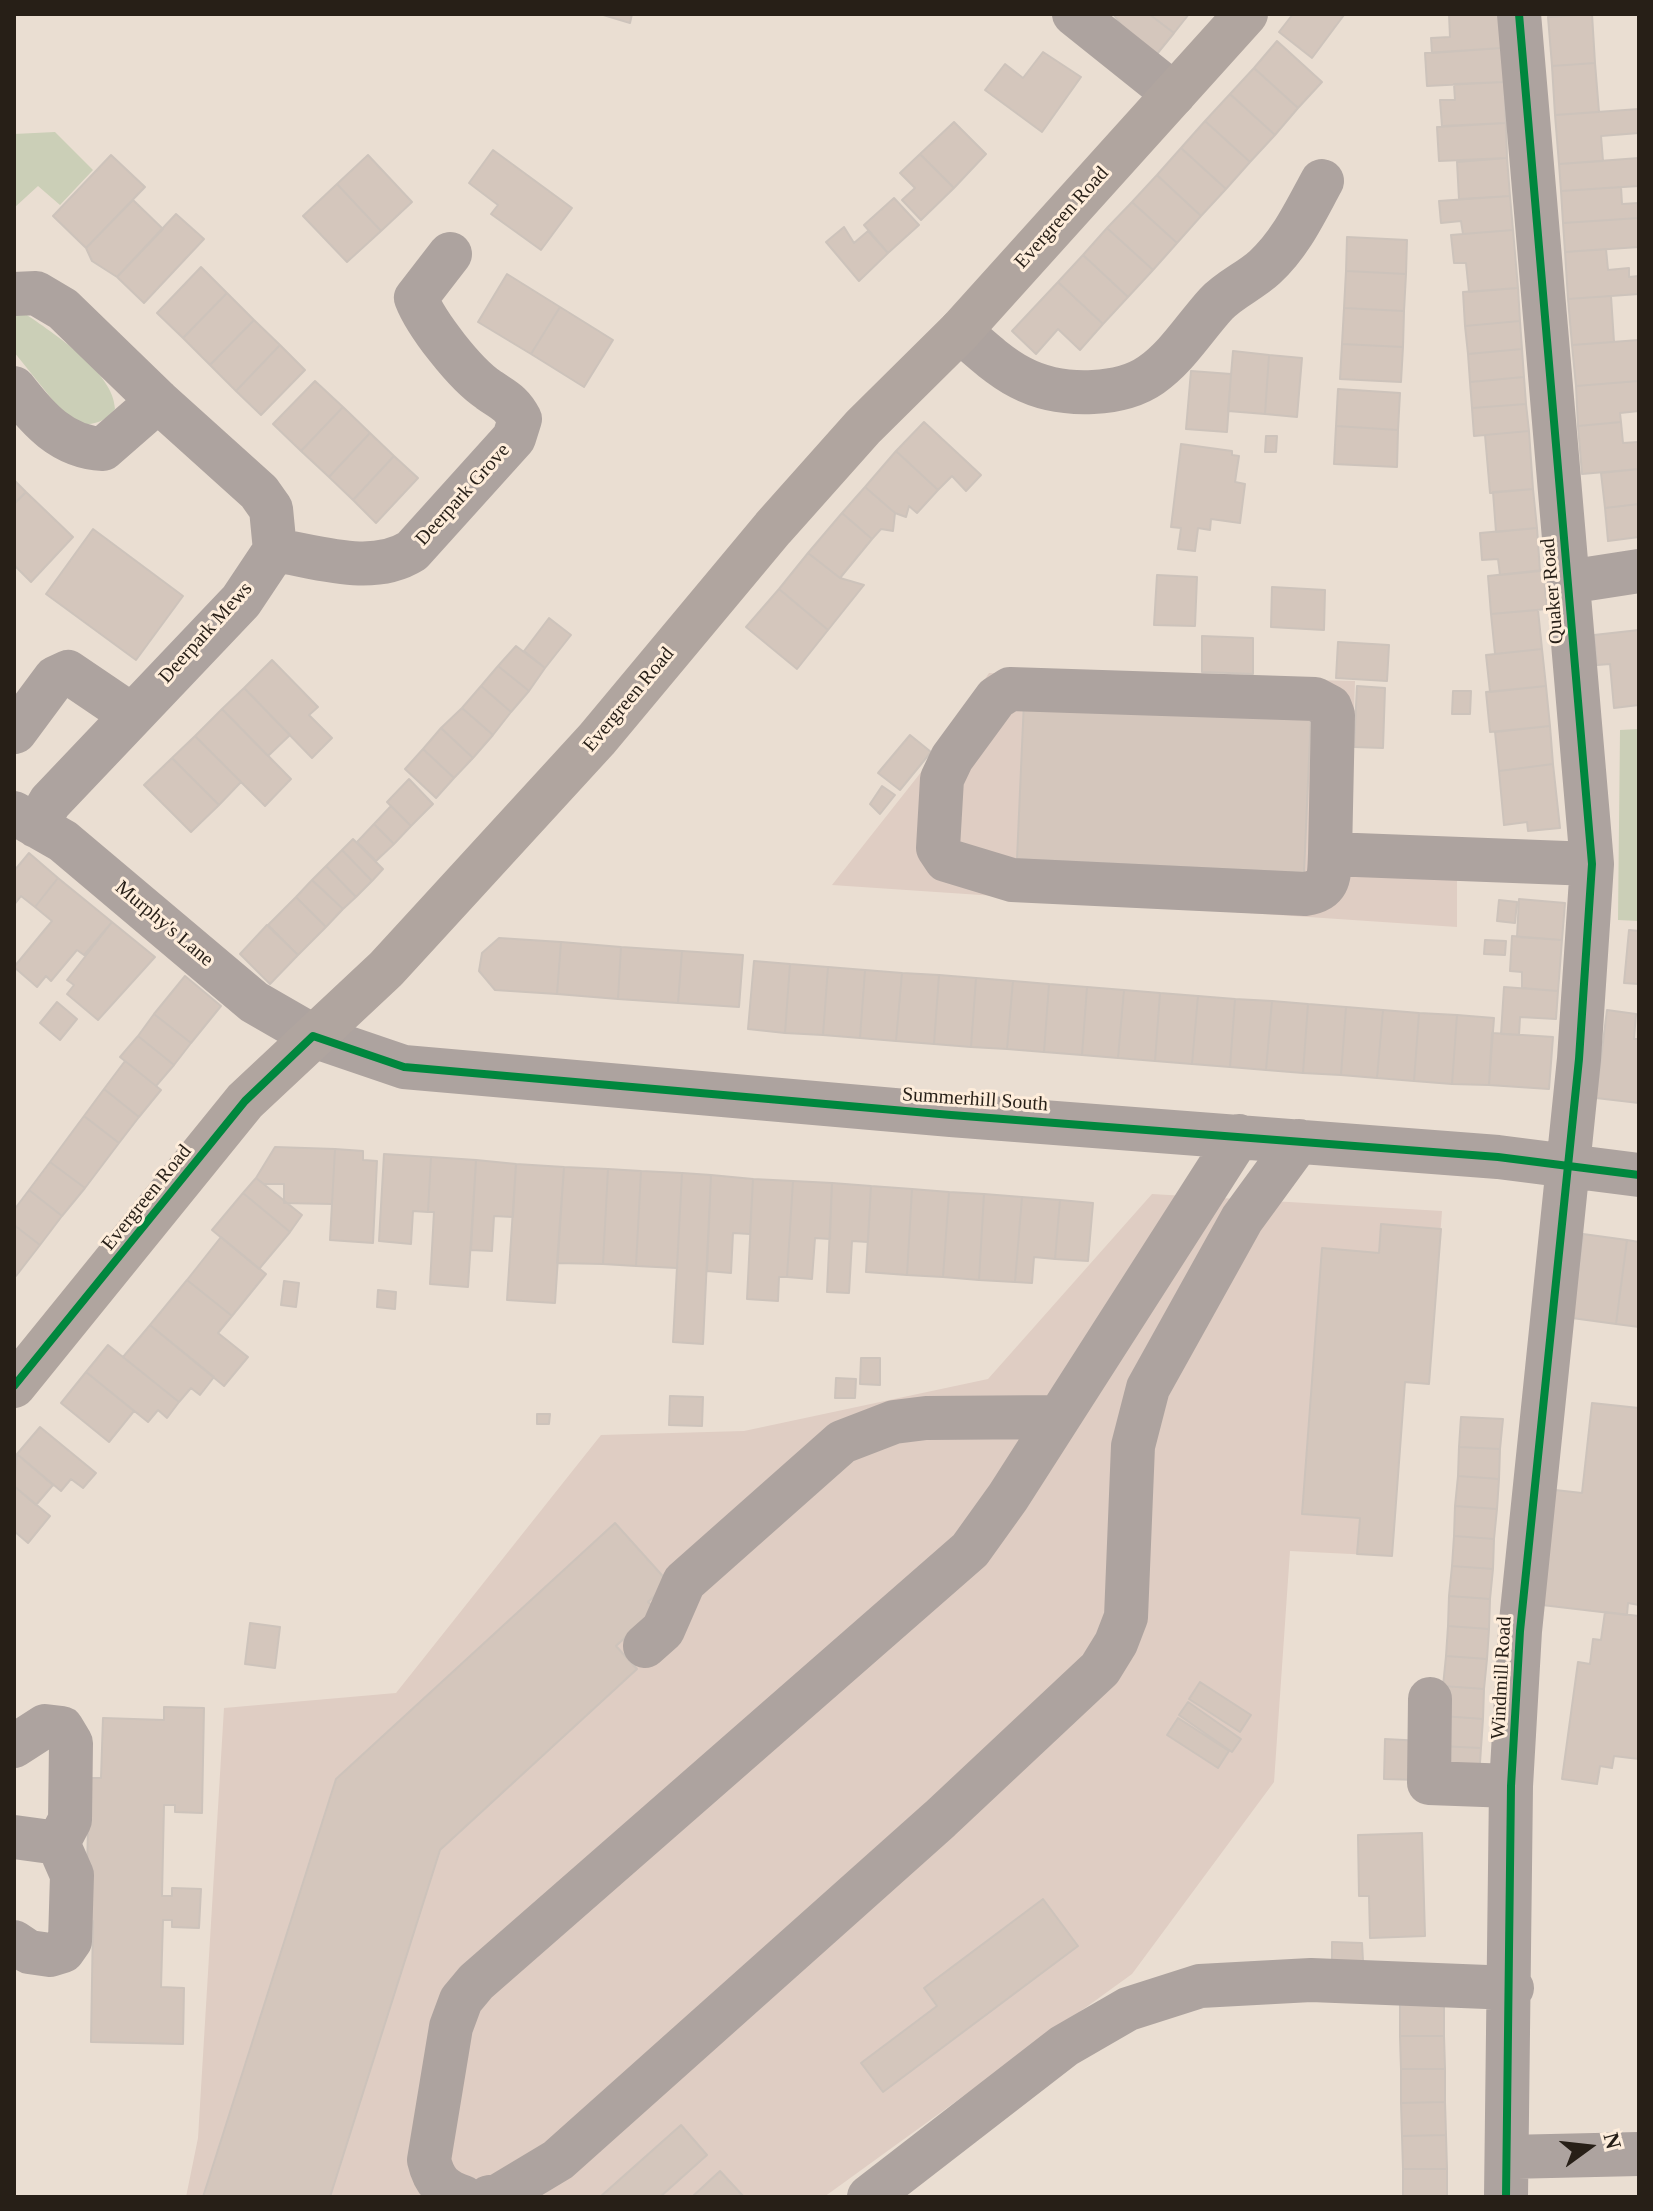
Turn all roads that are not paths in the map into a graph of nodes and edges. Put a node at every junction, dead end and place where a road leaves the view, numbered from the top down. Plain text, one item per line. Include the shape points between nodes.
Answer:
1 (1074, 14) edge
2 (1246, 14) edge
3 (1519, 14) edge
4 (1174, 94) junction
5 (1322, 181) dead end
6 (450, 254) dead end
7 (14, 294) edge
8 (960, 331) junction
9 (14, 388) edge
10 (158, 401) junction
11 (275, 550) junction
12 (1639, 571) edge
13 (1568, 582) junction
14 (130, 714) junction
15 (15, 732) edge
16 (25, 819) edge
17 (1330, 854) junction
18 (1592, 864) junction
19 (313, 1036) junction
20 (1239, 1136) junction
21 (1299, 1141) junction
22 (1567, 1164) junction
23 (1639, 1175) edge
24 (14, 1386) edge
25 (1059, 1417) junction
26 (645, 1646) dead end
27 (1430, 1699) dead end
28 (14, 1746) edge
29 (1511, 1786) junction
30 (14, 1837) edge
31 (58, 1843) junction
32 (14, 1942) edge
33 (1512, 1988) junction
34 (1639, 2154) edge
35 (1507, 2177) edge
36 (439, 2190) edge
37 (489, 2197) edge
38 (869, 2197) edge

1 - 4 street
2 - 4 main road, Evergreen Road
3 - 13 street, Quaker Road
4 - 8 main road, Evergreen Road
5 - 8 street via 1281,250 1220,300 1169,360 1129,386 1076,393 1027,383
6 - 11 street, Deerpark Grove via 416,298 424,319 452,352 489,390 512,404 520,419 514,438 412,551 395,562 361,564
7 - 10 street via 36,293 51,300
8 - 19 main road, Evergreen Road via 863,427 597,739 418,935
9 - 10 street via 54,431 85,448 103,449
10 - 11 street via 259,492 271,509
11 - 14 street, Deerpark Mews via 241,601
12 - 13 street
13 - 18 street, Quaker Road
14 - 15 street via 68,672 55,678
14 - 16 street, Deerpark Mews via 50,802
16 - 19 street, Murphy's Lane via 63,841 131,895 254,1002
17 - 17 street via 1333,715 1315,699 1010,689 996,698 942,779 938,848 946,860 992,877 1305,894 1322,890 1328,882
17 - 18 street
18 - 22 street, Quaker Road
19 - 20 street, Summerhill South via 404,1067
19 - 24 main road, Evergreen Road via 245,1101
20 - 21 street, Summerhill South
20 - 25 street
21 - 22 street, Summerhill South
21 - 37 street via 1242,1219 1148,1388 1133,1446 1126,1617 1100,1669 558,2160
22 - 23 street, Summerhill South
22 - 29 street, Windmill Road via 1520,1631
25 - 26 street via 926,1418 894,1422 842,1442 684,1582 663,1630
25 - 36 street via 970,1550 469,1991 451,2027 429,2160
27 - 29 street via 1429,1783
28 - 31 street via 45,1726 62,1728 71,1743 70,1820
29 - 33 street, Windmill Road
30 - 31 street
31 - 32 street via 72,1875 70,1941 63,1951 50,1955 29,1952
33 - 35 street, Windmill Road
33 - 38 street via 1311,1980 1200,1986 1162,1997 1064,2046
34 - 35 street

